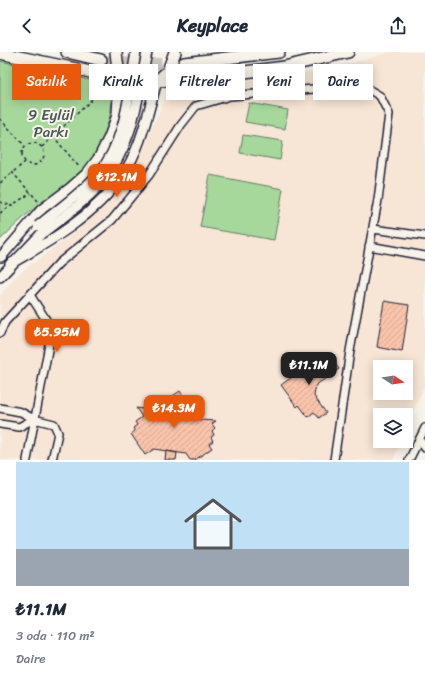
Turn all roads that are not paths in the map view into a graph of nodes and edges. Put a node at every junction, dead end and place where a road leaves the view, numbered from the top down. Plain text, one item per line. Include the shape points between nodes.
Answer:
1 (66, 52) edge
2 (116, 52) edge
3 (136, 52) edge
4 (147, 52) edge
5 (175, 52) edge
6 (279, 52) edge
7 (348, 52) edge
8 (0, 53) edge
9 (102, 60) tunnel mouth
10 (184, 63) tunnel mouth
11 (117, 64) edge
12 (89, 72) edge
13 (158, 80) edge
14 (158, 81) edge
15 (117, 100) edge
16 (151, 100) edge
17 (373, 229) junction
18 (39, 230) junction
19 (425, 236) edge
20 (370, 246) junction
21 (425, 256) edge
22 (1, 257) edge
23 (10, 264) junction
24 (0, 277) edge
25 (30, 295) junction
26 (0, 332) edge
27 (0, 408) edge
28 (34, 419) junction
29 (0, 424) edge
30 (425, 428) edge
31 (420, 440) junction
32 (425, 448) edge
33 (27, 460) edge
34 (52, 460) edge
35 (334, 460) edge
36 (409, 460) edge

1 - 9 main road
2 - 11 main road
3 - 18 street, bridge via 121,129 111,154 99,174
4 - 18 street, bridge via 131,127 118,161 86,198
5 - 13 main road via 168,71
6 - 10 main road
7 - 14 main road via 284,67
8 - 12 main road
15 - 22 street via 116,115 109,137 99,157 85,174 44,208
16 - 23 street via 135,150 123,175 87,214 47,243
17 - 19 street
17 - 20 street
17 - 25 street via 389,114 380,96 363,86 348,83 325,88 230,96 196,106 149,175 112,220 59,264
18 - 22 street
18 - 23 street
20 - 21 street
20 - 35 street via 350,351
23 - 24 street
25 - 26 street via 5,322
25 - 28 street via 52,329
27 - 28 street via 20,412
28 - 29 street via 18,427
28 - 33 street
28 - 34 street via 54,424 58,433
30 - 31 street
31 - 32 street
31 - 36 street

